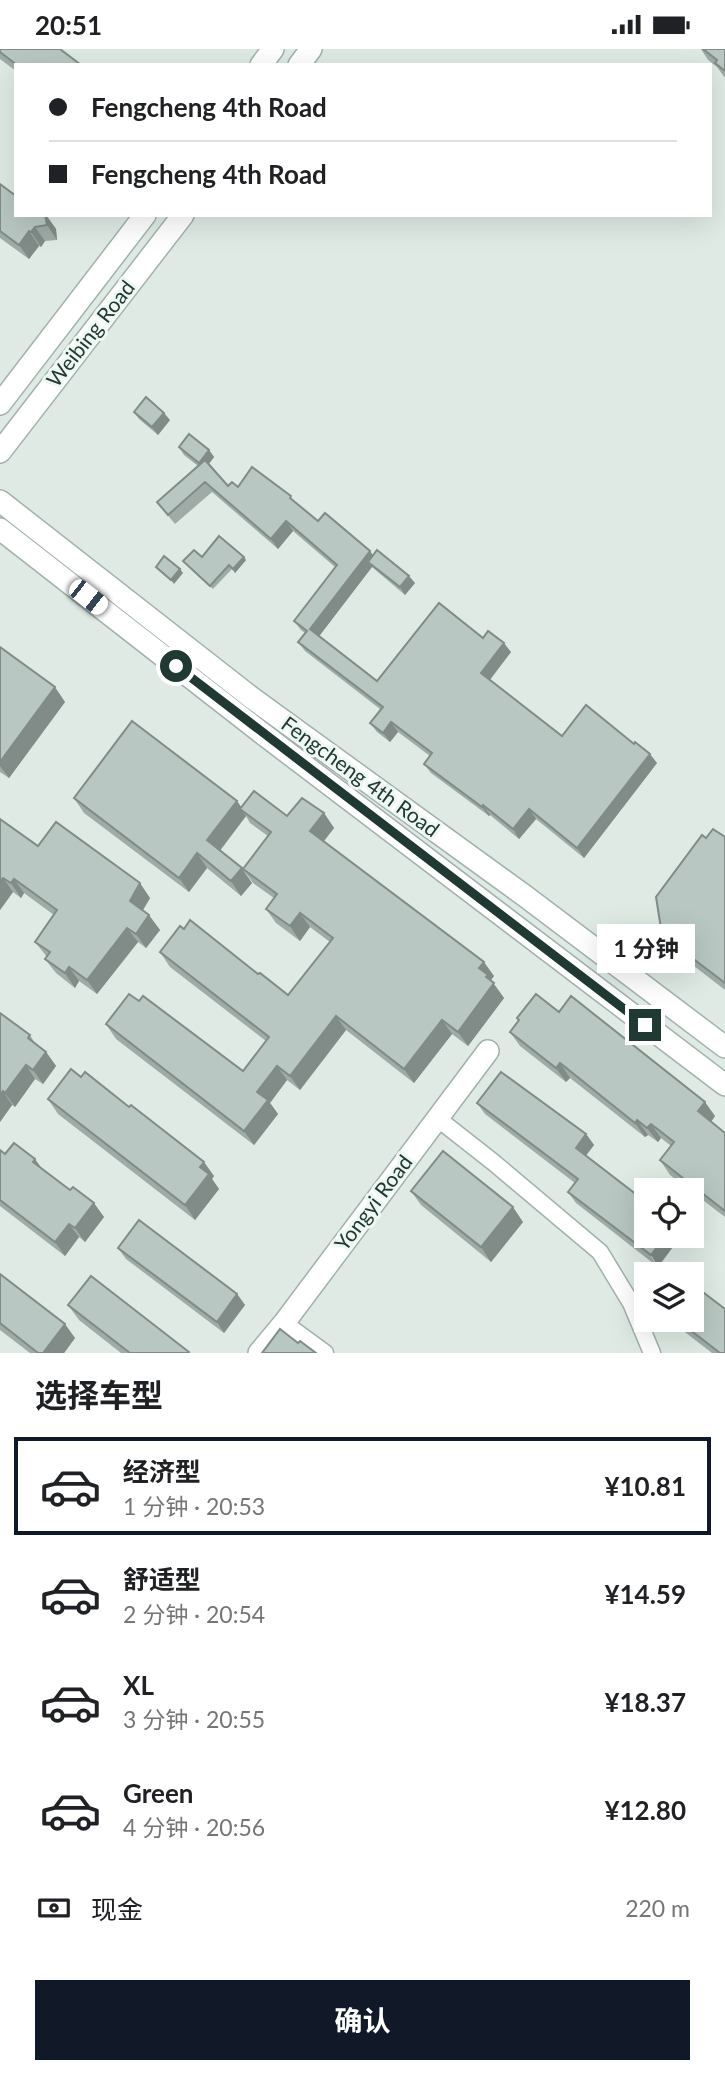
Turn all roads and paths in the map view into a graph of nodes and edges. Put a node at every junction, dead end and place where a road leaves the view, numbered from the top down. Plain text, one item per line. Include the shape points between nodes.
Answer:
1 (143, 217) edge
2 (181, 217) edge
3 (0, 404) edge
4 (0, 452) edge
5 (0, 501) edge
6 (0, 529) edge
7 (725, 1047) edge
8 (488, 1051) dead end
9 (725, 1085) edge
10 (438, 1118) junction
11 (284, 1323) junction
12 (259, 1353) edge
13 (325, 1353) edge
14 (652, 1353) edge

1 - 3 street, Weibing Road
2 - 4 street, Weibing Road
5 - 7 street, Fengcheng 4th Road via 252,698 525,895
6 - 9 street, Fengcheng 4th Road
8 - 10 street, Yongyi Road
10 - 11 street, Yongyi Road
10 - 14 street via 600,1252 631,1303
11 - 12 street, Yongyi Road
11 - 13 street

